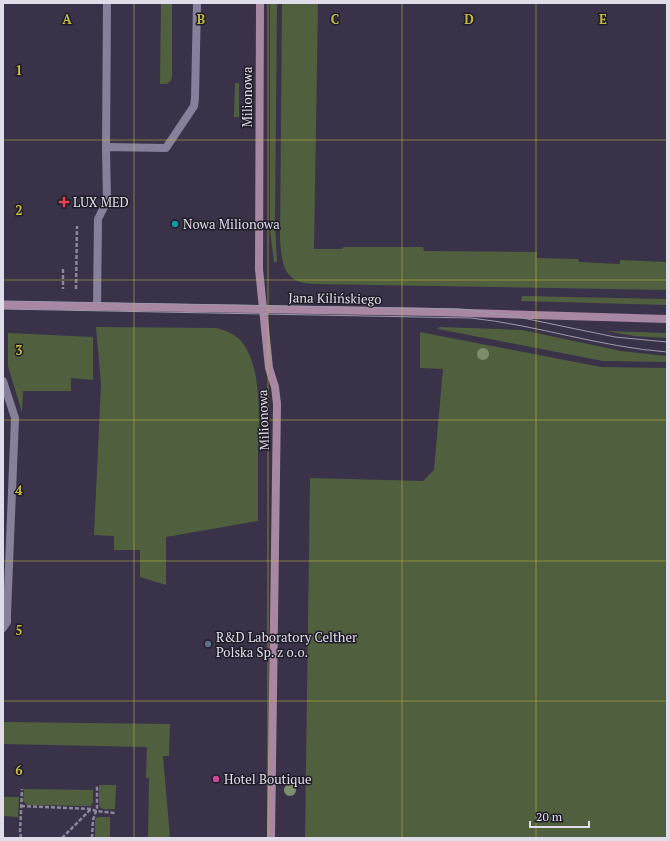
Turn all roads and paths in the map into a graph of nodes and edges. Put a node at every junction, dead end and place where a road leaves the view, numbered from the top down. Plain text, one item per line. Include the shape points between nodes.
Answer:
1 (107, 3) edge
2 (197, 3) edge
3 (260, 3) edge
4 (106, 147) junction
5 (77, 226) dead end
6 (63, 269) dead end
7 (63, 289) dead end
8 (76, 289) dead end
9 (3, 305) edge
10 (97, 307) junction
11 (262, 309) junction
12 (667, 319) edge
13 (3, 381) edge
14 (3, 628) edge
15 (97, 785) dead end
16 (22, 789) dead end
17 (22, 806) junction
18 (91, 809) junction
19 (96, 811) junction
20 (115, 813) dead end
21 (21, 838) edge
22 (62, 838) edge
23 (92, 838) edge
24 (271, 838) edge

1 - 4 lane
2 - 4 lane via 194,106 166,148
3 - 11 street, Milionowa via 259,269
4 - 10 lane via 107,201 98,219
5 - 8 path
6 - 7 path
9 - 10 street, Jana Kilińskiego
10 - 11 street, Jana Kilińskiego
11 - 12 street, Jana Kilińskiego
11 - 24 street, Milionowa via 269,368 277,404
13 - 14 lane via 15,418 8,614
15 - 19 path
16 - 17 path
17 - 18 path
17 - 21 path
18 - 19 path
18 - 22 path
19 - 20 path
19 - 23 path

